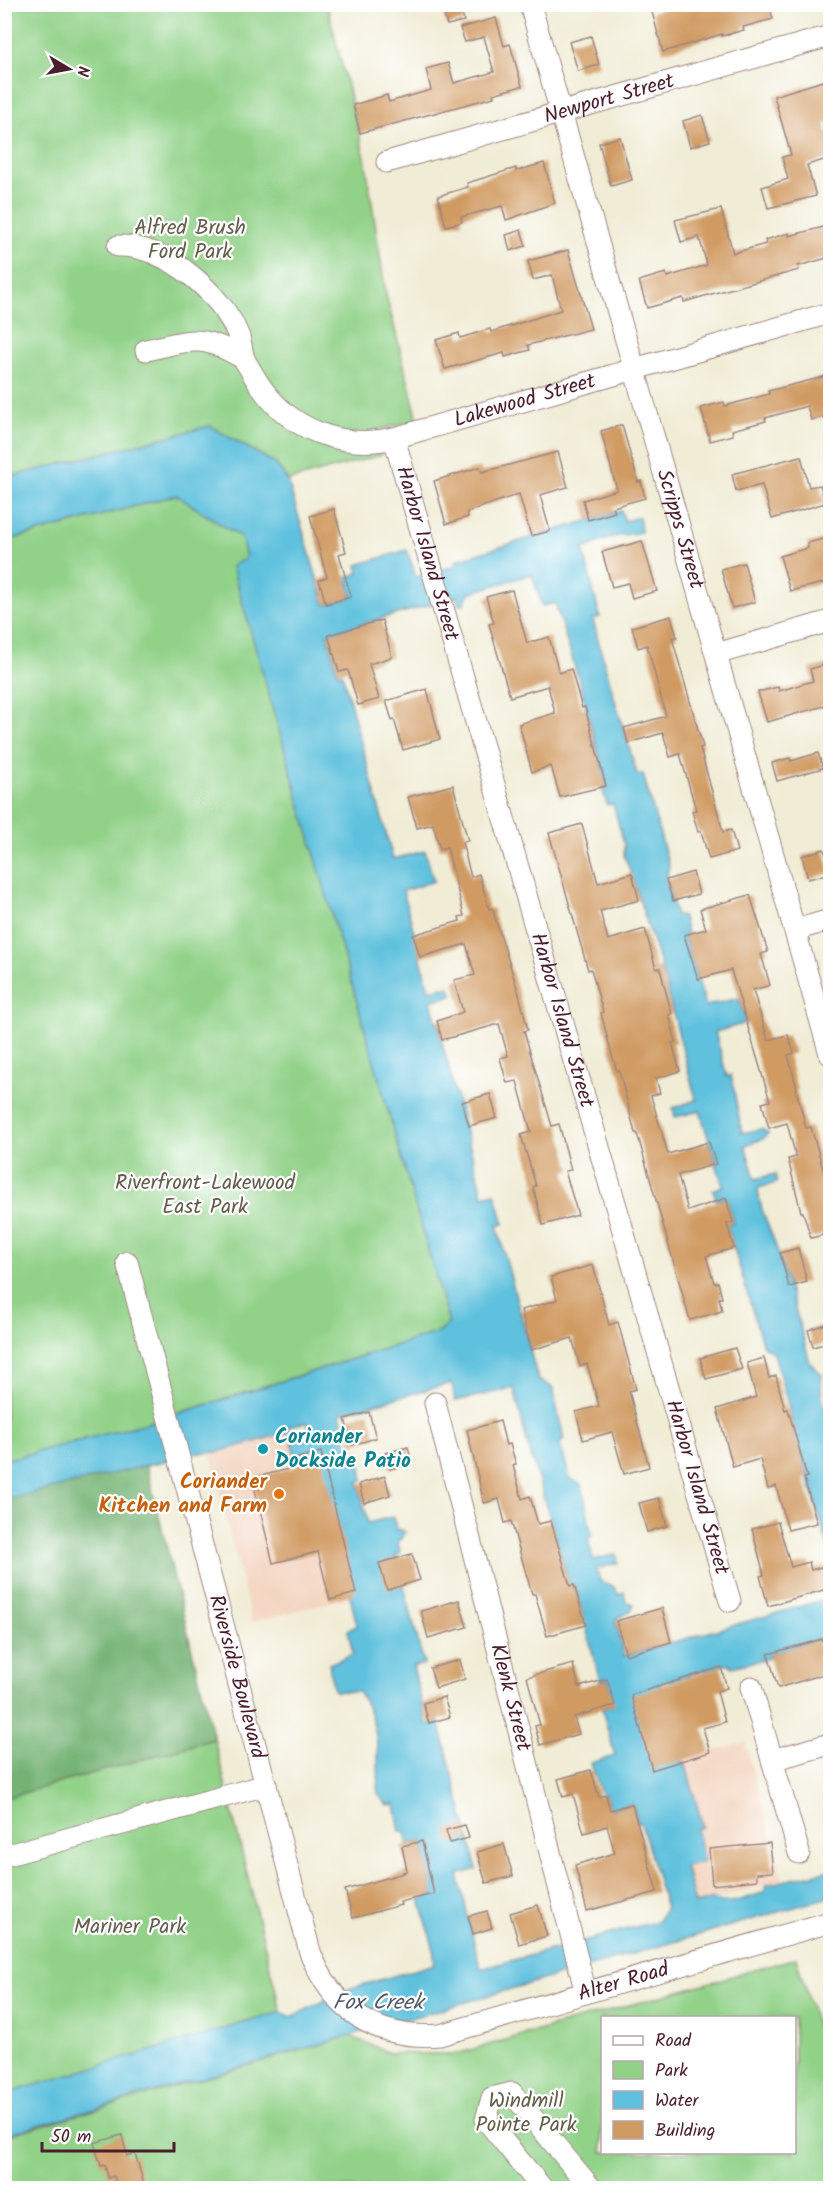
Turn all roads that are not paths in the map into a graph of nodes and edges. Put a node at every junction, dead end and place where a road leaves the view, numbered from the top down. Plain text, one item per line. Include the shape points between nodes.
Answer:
1 (530, 4) edge
2 (831, 36) edge
3 (561, 113) junction
4 (387, 162) dead end
5 (118, 246) dead end
6 (831, 314) edge
7 (146, 350) dead end
8 (244, 359) junction
9 (634, 370) junction
10 (394, 438) junction
11 (831, 621) edge
12 (716, 654) junction
13 (831, 920) edge
14 (795, 930) junction
15 (831, 1054) edge
16 (127, 1262) dead end
17 (435, 1403) dead end
18 (730, 1601) dead end
19 (751, 1687) dead end
20 (831, 1744) edge
21 (772, 1760) junction
22 (266, 1785) junction
23 (799, 1853) dead end
24 (4, 1856) edge
25 (831, 1922) edge
26 (584, 1986) junction
27 (415, 2036) joint
28 (542, 2188) edge
29 (591, 2188) edge

1 - 3 street, Scripps Street
2 - 3 street, Newport Street
3 - 4 street, Newport Street
3 - 9 street, Scripps Street
5 - 8 street, Lakewood Street via 156,254 193,277 229,320 239,337
6 - 9 street, Lakewood Street
7 - 8 street, Lakewood Street via 203,340
8 - 10 street, Lakewood Street via 280,408 308,428 348,441
9 - 10 street, Lakewood Street
9 - 12 street, Scripps Street
10 - 18 street, Harbor Island Street
11 - 12 street
12 - 14 street, Scripps Street
13 - 14 street
14 - 15 street, Scripps Street
16 - 22 street, Riverside Boulevard
17 - 26 street, Klenk Street
19 - 21 street
20 - 21 street
21 - 23 street
22 - 24 street
22 - 27 street, Riverside Boulevard via 318,1973 350,2012 392,2032
25 - 26 street, Alter Road
26 - 27 street, Alter Road via 454,2031
28 - 29 street via 486,2120 492,2098 512,2093

